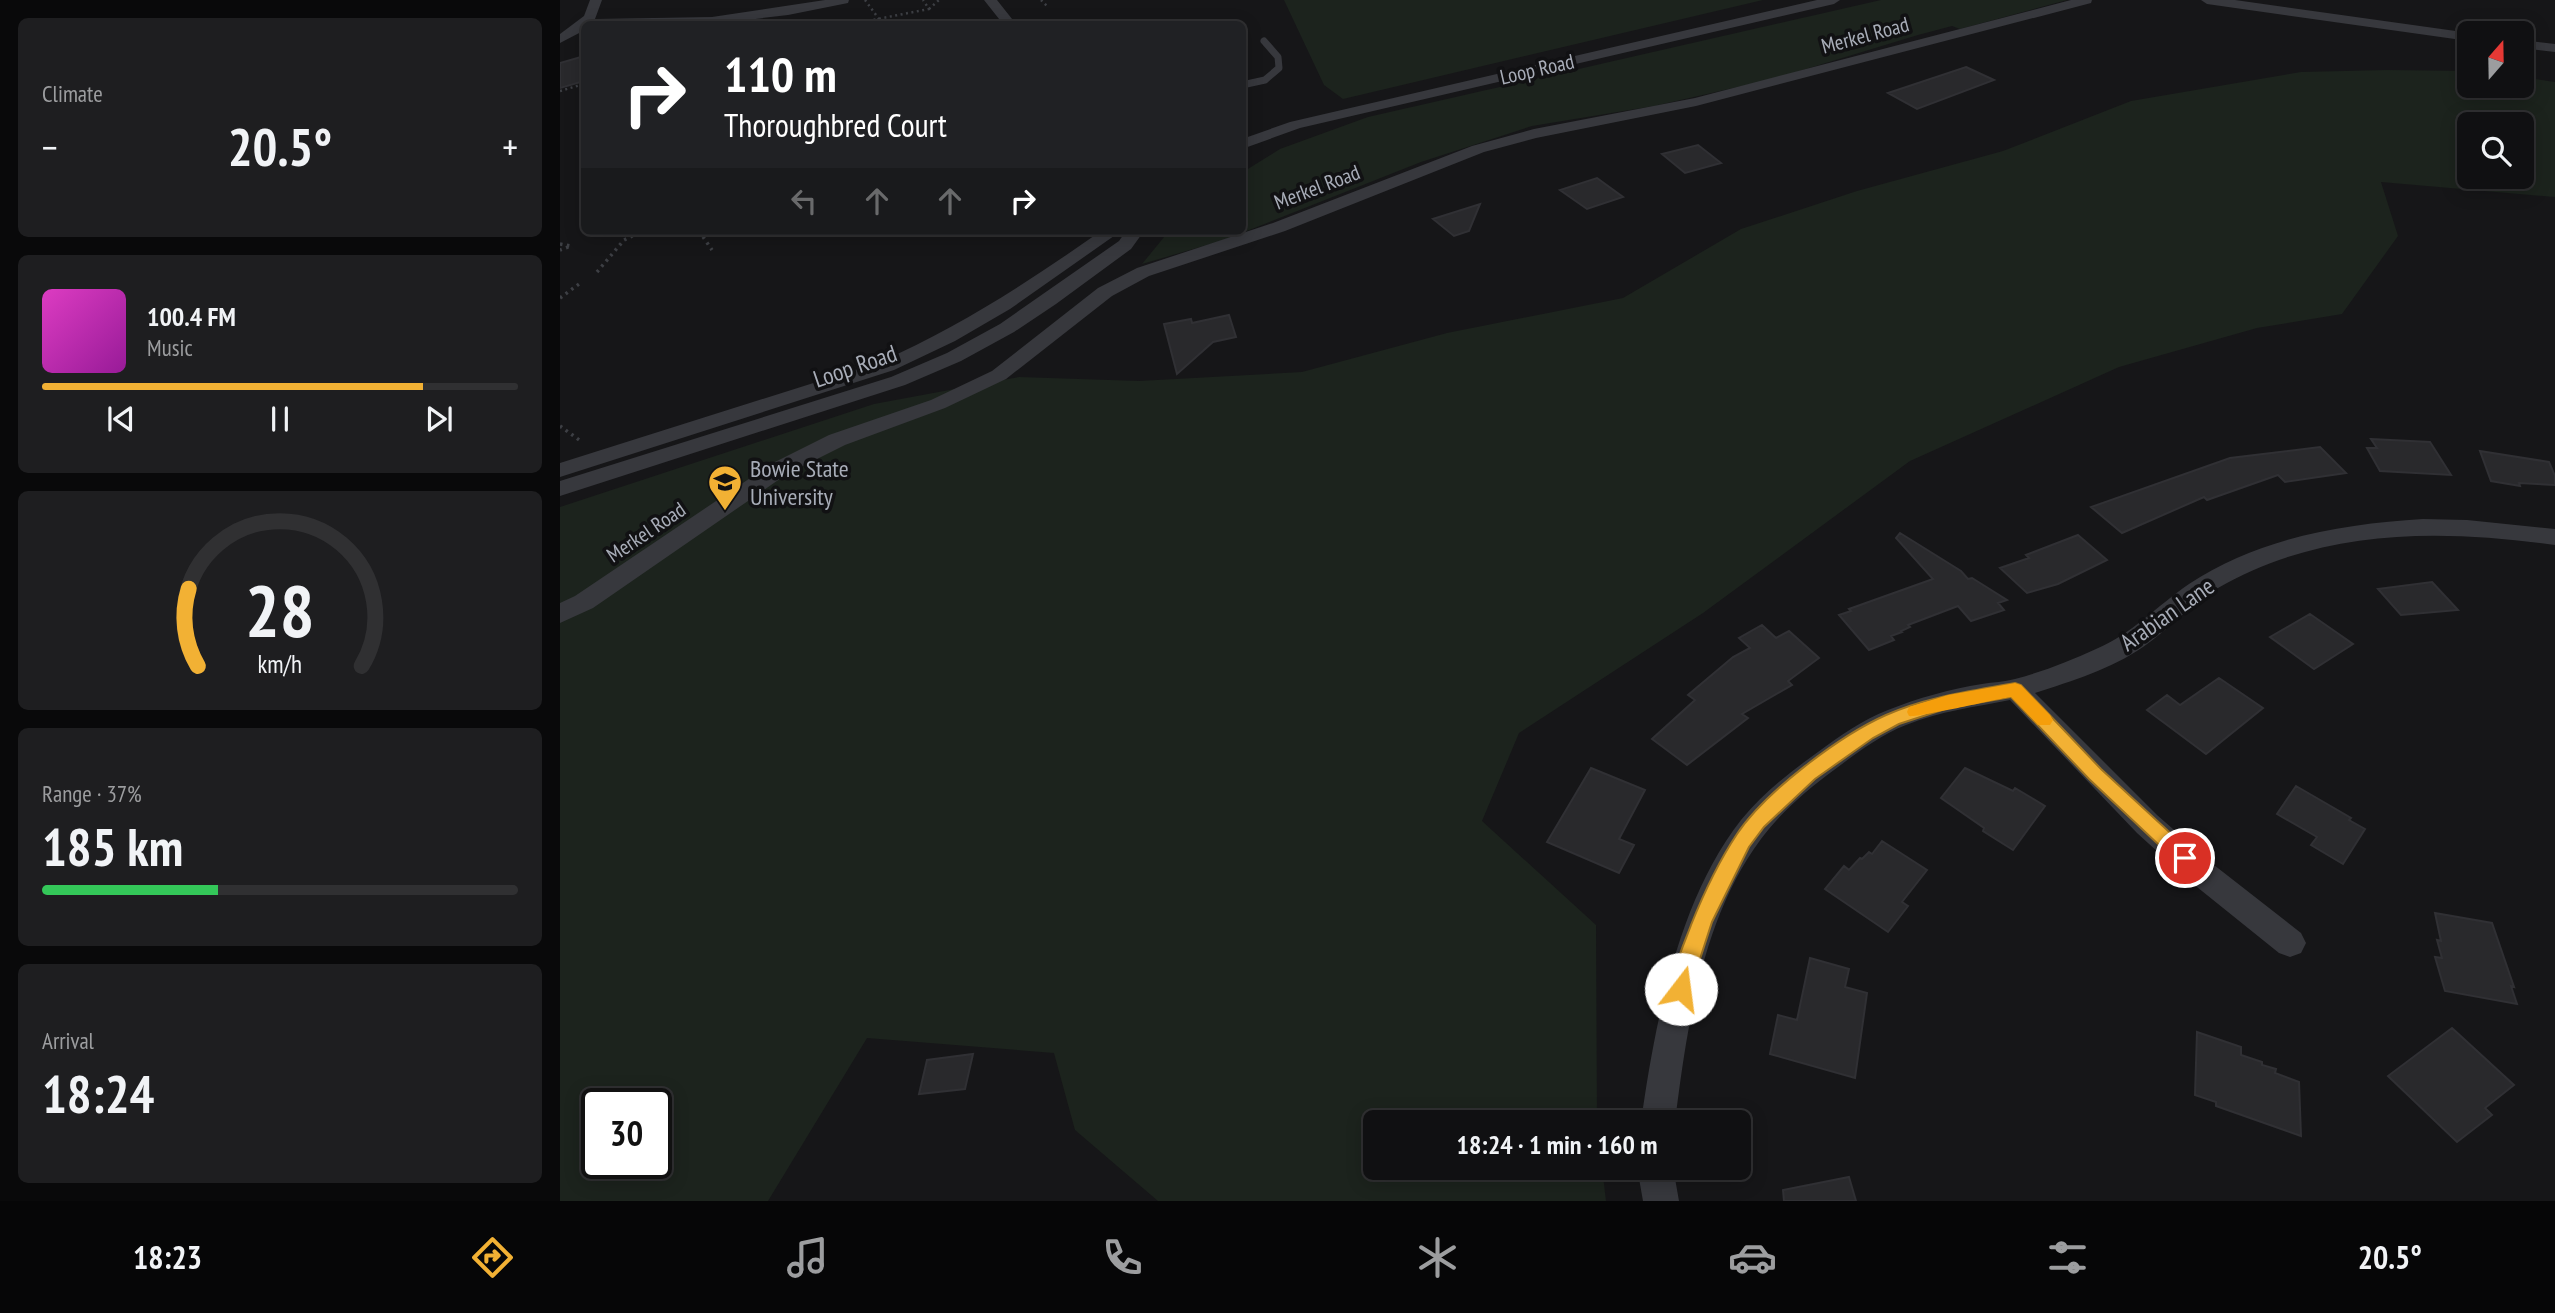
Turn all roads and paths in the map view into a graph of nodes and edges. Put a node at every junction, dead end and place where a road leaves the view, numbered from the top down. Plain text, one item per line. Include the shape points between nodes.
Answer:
1 (596, 0) edge
2 (843, 0) edge
3 (865, 0) edge
4 (923, 0) edge
5 (939, 0) edge
6 (990, 0) edge
7 (1041, 0) edge
8 (1834, 0) edge
9 (2086, 0) edge
10 (2207, 0) edge
11 (1047, 6) dead end
12 (929, 9) junction
13 (879, 19) junction
14 (587, 21) edge
15 (702, 21) edge
16 (868, 21) edge
17 (1008, 21) edge
18 (581, 26) edge
19 (2457, 35) edge
20 (560, 39) edge
21 (1264, 41) dead end
22 (2534, 45) edge
23 (2555, 48) edge
24 (581, 84) edge
25 (1246, 84) edge
26 (560, 91) edge
27 (1246, 143) edge
28 (636, 235) edge
29 (702, 235) edge
30 (1106, 235) edge
31 (1132, 235) edge
32 (560, 244) edge
33 (560, 250) edge
34 (712, 250) dead end
35 (597, 272) dead end
36 (579, 284) dead end
37 (560, 298) edge
38 (560, 426) edge
39 (588, 447) dead end
40 (560, 470) edge
41 (560, 489) edge
42 (2555, 537) edge
43 (560, 614) edge
44 (2015, 689) junction
45 (2290, 943) dead end
46 (1660, 1110) edge
47 (1657, 1180) edge
48 (1661, 1201) edge

1 - 14 street
2 - 15 street
3 - 13 path
4 - 12 path
5 - 12 path
6 - 17 street
7 - 11 path
8 - 27 street, Loop Road via 1296,125
9 - 43 street, Merkel Road via 1696,102 1478,149 1279,227 1143,272 1105,292 999,375 938,404 837,440 779,470
10 - 19 street
12 - 13 path
13 - 16 path
18 - 20 street
21 - 25 lane via 1278,57 1279,68 1265,80
22 - 23 street
24 - 26 path
28 - 35 path via 621,244
29 - 34 path
30 - 40 street, Loop Road via 996,312 937,345 887,366
31 - 41 street, Loop Road via 1049,300 954,357 898,381
32 - 33 path via 571,246
36 - 37 path
38 - 39 path
42 - 44 street, Arabian Lane via 2482,528 2392,527 2282,548 2208,583 2111,654
44 - 45 street via 2147,824
44 - 46 street, Arabian Lane via 1893,719 1808,774 1758,822 1725,874 1690,952
47 - 48 street

